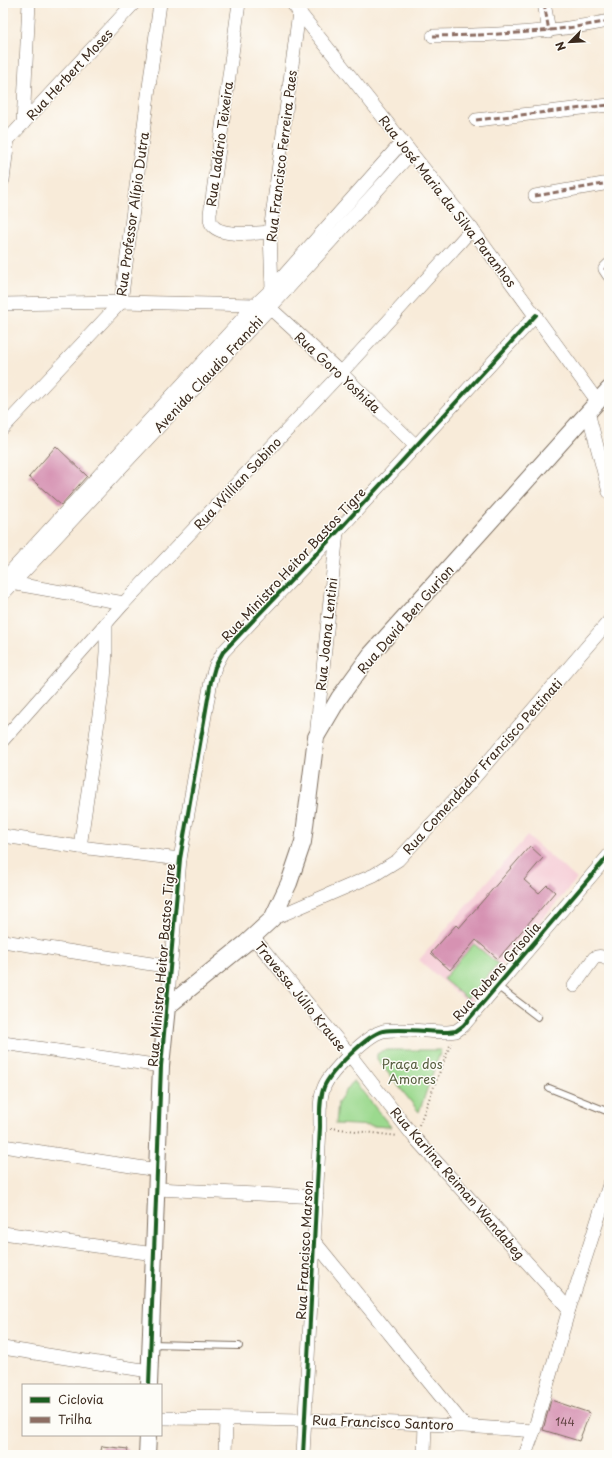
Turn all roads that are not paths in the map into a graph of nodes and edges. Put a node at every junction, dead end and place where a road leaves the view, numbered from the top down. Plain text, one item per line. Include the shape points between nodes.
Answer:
1 (29, 3) edge
2 (134, 3) edge
3 (160, 3) edge
4 (239, 3) edge
5 (544, 3) edge
6 (296, 7) edge
7 (609, 21) edge
8 (549, 31) junction
9 (433, 36) dead end
10 (609, 105) edge
11 (476, 120) dead end
12 (23, 124) junction
13 (6, 142) edge
14 (402, 142) junction
15 (411, 153) junction
16 (3, 180) edge
17 (609, 183) edge
18 (535, 196) dead end
19 (472, 229) junction
20 (270, 232) junction
21 (609, 265) edge
22 (609, 275) edge
23 (276, 294) junction
24 (121, 302) junction
25 (3, 304) edge
26 (255, 305) junction
27 (270, 308) junction
28 (536, 315) junction
29 (341, 373) junction
30 (609, 389) edge
31 (593, 407) junction
32 (3, 428) edge
33 (416, 446) junction
34 (609, 492) edge
35 (337, 532) junction
36 (6, 582) edge
37 (3, 594) edge
38 (124, 603) junction
39 (609, 621) edge
40 (106, 623) junction
41 (316, 736) junction
42 (3, 740) edge
43 (3, 836) edge
44 (80, 847) junction
45 (609, 855) edge
46 (180, 860) junction
47 (272, 919) junction
48 (253, 937) junction
49 (3, 941) edge
50 (609, 960) edge
51 (171, 967) junction
52 (497, 986) junction
53 (574, 986) dead end
54 (167, 1007) junction
55 (538, 1017) dead end
56 (3, 1043) edge
57 (350, 1055) junction
58 (161, 1066) junction
59 (549, 1088) dead end
60 (609, 1112) edge
61 (3, 1146) edge
62 (157, 1170) junction
63 (609, 1185) edge
64 (157, 1189) junction
65 (317, 1198) junction
66 (3, 1233) edge
67 (314, 1241) junction
68 (154, 1254) junction
69 (569, 1309) junction
70 (150, 1344) junction
71 (239, 1346) dead end
72 (3, 1348) edge
73 (149, 1378) edge
74 (162, 1418) edge
75 (226, 1419) junction
76 (305, 1419) junction
77 (426, 1424) junction
78 (464, 1425) junction
79 (534, 1431) junction
80 (148, 1436) edge
81 (147, 1455) edge
82 (225, 1455) edge
83 (304, 1455) edge
84 (424, 1455) edge
85 (525, 1455) edge

1 - 12 street
2 - 12 street, Rua Herbert Moses
3 - 24 street, Rua Professor Alípio Dutra
4 - 20 street, Rua Ladário Teixeira via 210,214 211,223 216,229 228,233
5 - 8 street
6 - 14 street, Rua José Maria da Silva Paranhos
6 - 20 street, Rua Francisco Ferreira Paes
7 - 8 street
8 - 9 street
10 - 11 street
12 - 13 street, Rua Herbert Moses
13 - 16 street
14 - 15 street, Rua José Maria da Silva Paranhos
14 - 23 street, Avenida Claudio Franchi
15 - 19 street, Rua José Maria da Silva Paranhos
15 - 23 street, Avenida Claudio Franchi
17 - 18 street
19 - 28 street, Rua José Maria da Silva Paranhos
19 - 29 street, Rua Willian Sabino
20 - 23 street, Rua Francisco Ferreira Paes
21 - 22 street via 605,269
23 - 26 street, Avenida Claudio Franchi
23 - 27 street, Avenida Claudio Franchi
24 - 25 street
24 - 26 street
24 - 32 street, Rua Professor Alípio Dutra
26 - 27 street
26 - 36 street, Avenida Claudio Franchi
27 - 29 street, Rua Goro Yoshida
27 - 36 street, Avenida Claudio Franchi
28 - 31 street, Rua José Maria da Silva Paranhos
28 - 33 street, Rua Ministro Heitor Bastos Tigre
29 - 33 street, Rua Goro Yoshida
29 - 38 street, Rua Willian Sabino
30 - 31 street, Rua David Ben Gurion
31 - 34 street
31 - 41 street, Rua David Ben Gurion via 371,654 339,698
33 - 35 street, Rua Ministro Heitor Bastos Tigre
35 - 41 street, Rua Joana Lentini
35 - 46 street, Rua Ministro Heitor Bastos Tigre via 223,652 215,667
36 - 37 street, Avenida Claudio Franchi
36 - 38 street
38 - 40 street, Rua Willian Sabino
39 - 47 street, Rua Comendador Francisco Pettinati via 468,785 398,860 374,875
40 - 42 street, Rua Willian Sabino
40 - 44 street via 104,680
41 - 47 street, Rua David Ben Gurion via 302,842 289,883
43 - 44 street
44 - 46 street
45 - 52 street, Rua Rubens Grisolia
46 - 51 street, Rua Ministro Heitor Bastos Tigre
47 - 48 street, Rua David Ben Gurion
48 - 54 street, Rua David Ben Gurion
48 - 57 street, Travessa Júlio Krause
49 - 51 street
50 - 53 street via 598,956 594,958
51 - 54 street, Rua Ministro Heitor Bastos Tigre
52 - 55 lane
52 - 57 street, Rua Rubens Grisolia via 456,1031 382,1032 375,1034
54 - 58 street, Rua Ministro Heitor Bastos Tigre
56 - 58 street
57 - 65 street, Rua Francisco Marson via 324,1087 321,1102
57 - 69 street, Rua Karlina Reiman Wandabeg via 414,1137
58 - 62 street, Rua Ministro Heitor Bastos Tigre
59 - 60 lane
61 - 62 street
62 - 64 street, Rua Ministro Heitor Bastos Tigre
63 - 69 street
64 - 65 street
64 - 68 street, Rua Ministro Heitor Bastos Tigre
65 - 67 street, Rua Francisco Marson
66 - 68 street
67 - 76 street, Rua Francisco Marson
67 - 78 street
68 - 70 street, Rua Ministro Heitor Bastos Tigre
69 - 79 street
70 - 71 lane
70 - 73 street, Rua Ministro Heitor Bastos Tigre
72 - 73 street
74 - 75 street, Rua Francisco Santoro
75 - 76 street, Rua Francisco Santoro
75 - 82 street
76 - 77 street, Rua Francisco Santoro
76 - 83 street, Rua Francisco Marson
77 - 78 street, Rua Francisco Santoro
77 - 84 street
78 - 79 street, Rua Francisco Santoro
79 - 85 street
80 - 81 street

